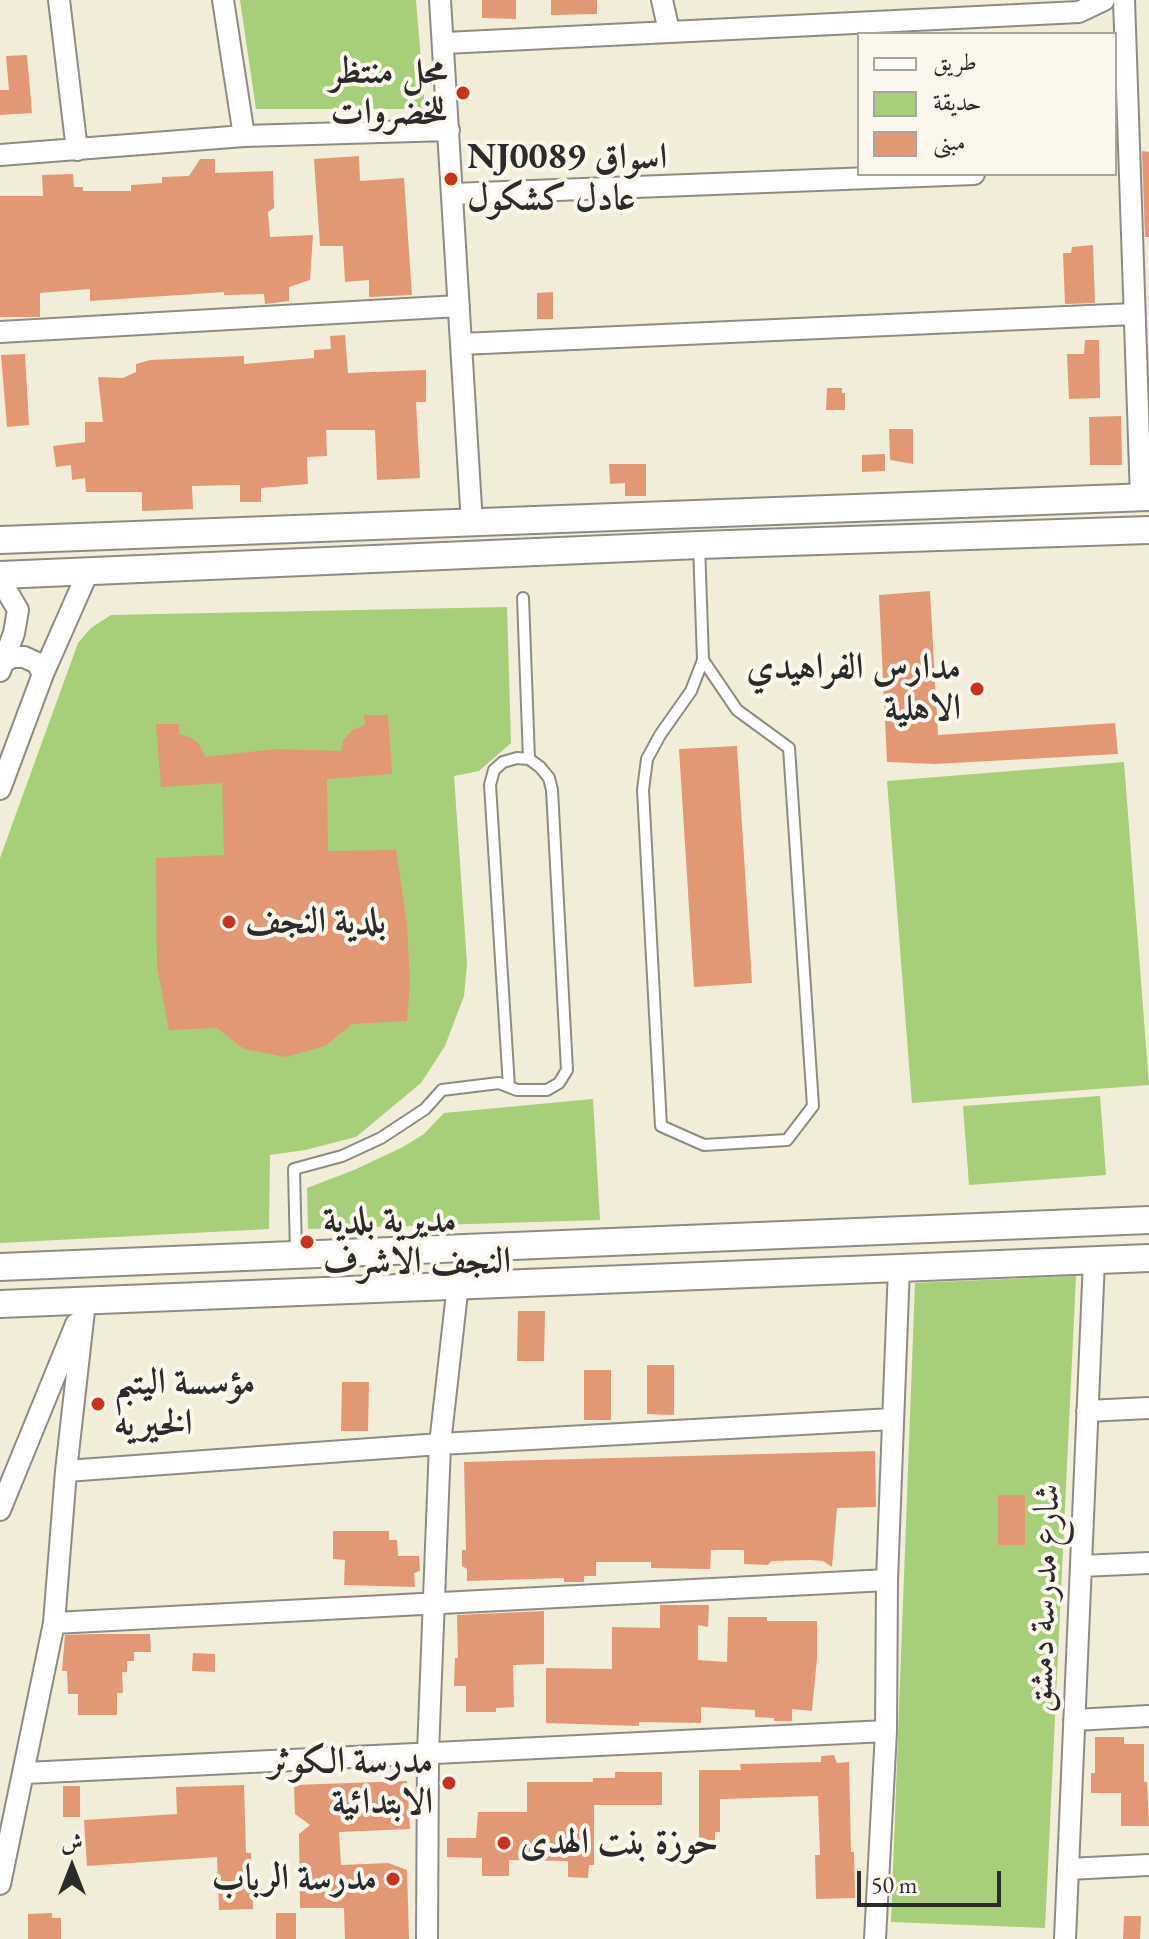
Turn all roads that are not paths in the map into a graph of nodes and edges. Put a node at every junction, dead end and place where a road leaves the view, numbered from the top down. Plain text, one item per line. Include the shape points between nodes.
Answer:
1 (59, 0) edge
2 (223, 0) edge
3 (440, 0) edge
4 (662, 0) edge
5 (1104, 0) edge
6 (1124, 0) edge
7 (669, 31) junction
8 (445, 43) junction
9 (449, 130) junction
10 (244, 136) junction
11 (77, 150) junction
12 (0, 155) edge
13 (1122, 168) edge
14 (922, 176) edge
15 (453, 194) junction
16 (1140, 221) edge
17 (459, 306) junction
18 (1134, 314) junction
19 (0, 332) edge
20 (461, 344) junction
21 (1145, 498) edge
22 (896, 509) junction
23 (839, 511) junction
24 (472, 524) junction
25 (1149, 530) edge
26 (899, 538) junction
27 (0, 540) edge
28 (844, 541) junction
29 (699, 545) junction
30 (88, 572) junction
31 (0, 577) edge
32 (523, 598) dead end
33 (703, 660) junction
34 (2, 666) edge
35 (43, 674) junction
36 (529, 759) junction
37 (0, 789) edge
38 (509, 1087) junction
39 (1149, 1220) edge
40 (627, 1241) junction
41 (568, 1243) junction
42 (296, 1255) junction
43 (1149, 1258) edge
44 (1094, 1260) junction
45 (0, 1267) edge
46 (899, 1267) junction
47 (624, 1278) junction
48 (566, 1280) junction
49 (458, 1284) junction
50 (85, 1302) junction
51 (0, 1304) edge
52 (1149, 1408) edge
53 (1087, 1411) junction
54 (892, 1419) junction
55 (440, 1444) junction
56 (66, 1471) junction
57 (0, 1510) edge
58 (1149, 1563) edge
59 (1081, 1566) junction
60 (887, 1580) junction
61 (433, 1602) junction
62 (54, 1623) junction
63 (1149, 1716) edge
64 (1074, 1720) junction
65 (886, 1731) junction
66 (428, 1753) junction
67 (25, 1773) junction
68 (1149, 1865) edge
69 (1068, 1869) junction
70 (0, 1884) edge
71 (427, 1939) edge
72 (875, 1939) edge
73 (1065, 1939) edge

1 - 11 street
2 - 10 street
3 - 8 street
4 - 7 street
5 - 7 street via 1079,12
6 - 13 street
7 - 8 street
8 - 9 street
9 - 10 street
9 - 15 street
10 - 11 street
11 - 12 street
13 - 16 street
14 - 15 street
15 - 17 street
16 - 18 street
17 - 19 street
17 - 20 street
18 - 20 street
18 - 21 street
20 - 24 street
21 - 22 street
22 - 23 street
22 - 26 street via 891,521
23 - 24 street
23 - 28 street via 848,528
24 - 27 street
25 - 26 street
26 - 28 street
28 - 29 street
29 - 30 street
29 - 33 lane
30 - 31 street
30 - 35 street
31 - 34 street via 18,610
32 - 36 lane
33 - 33 lane via 737,710 789,748 813,1106 787,1140 704,1145 661,1126 643,790 647,759 691,691
34 - 35 street via 13,657 24,657 37,663
35 - 37 street
36 - 38 lane via 503,762 490,785
36 - 38 lane via 549,778 552,790 567,1070 547,1090
38 - 42 lane via 499,1083 442,1090 425,1109 381,1138 294,1169
39 - 40 street
40 - 41 street
40 - 47 street via 615,1259
41 - 42 street
41 - 48 street via 577,1263
42 - 45 street
43 - 44 street
44 - 46 street
44 - 53 street, شارع مدرسة دمشق
46 - 47 street
46 - 54 street
47 - 48 street
48 - 49 street
49 - 50 street
49 - 55 street
50 - 51 street
50 - 56 street
50 - 57 street
52 - 53 street
53 - 59 street, شارع مدرسة دمشق
54 - 55 street
54 - 60 street
55 - 56 street
55 - 61 street
56 - 62 street
58 - 59 street
59 - 64 street, شارع مدرسة دمشق
60 - 61 street
60 - 65 street
61 - 62 street
61 - 66 street
62 - 67 street
63 - 64 street
64 - 69 street, شارع مدرسة دمشق
65 - 66 street
65 - 72 street
66 - 67 street
66 - 71 street
67 - 70 street
68 - 69 street
69 - 73 street, شارع مدرسة دمشق

